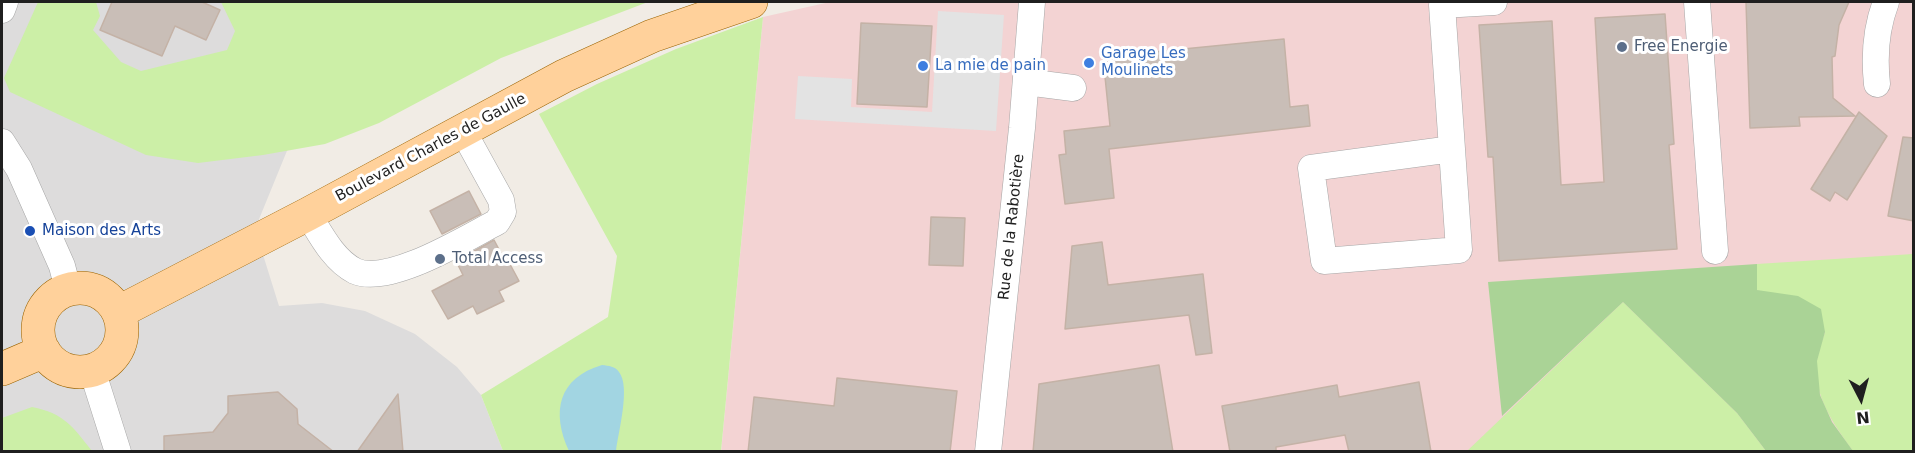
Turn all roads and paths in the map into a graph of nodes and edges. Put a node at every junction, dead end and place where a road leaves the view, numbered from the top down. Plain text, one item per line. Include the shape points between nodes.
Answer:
1 (6, 2) edge
2 (751, 2) edge
3 (1032, 2) edge
4 (1494, 2) edge
5 (1697, 2) edge
6 (1886, 2) edge
7 (2, 10) edge
8 (1026, 82) junction
9 (1877, 84) dead end
10 (1073, 88) dead end
11 (463, 131) junction
12 (2, 142) edge
13 (1452, 149) junction
14 (308, 214) junction
15 (1715, 250) dead end
16 (68, 290) junction
17 (119, 312) junction
18 (44, 351) junction
19 (2, 369) edge
20 (92, 370) junction
21 (118, 452) edge
22 (988, 452) edge

1 - 7 street
2 - 11 main road, Boulevard Charles de Gaulle via 652,36 564,76
3 - 8 street, Rue de la Rabotière
4 - 13 street via 1442,5
5 - 15 street
6 - 9 street via 1876,41
8 - 10 street
8 - 22 street, Rue de la Rabotière
11 - 14 main road, Boulevard Charles de Gaulle
11 - 14 street via 501,200 503,212 497,222 416,263 374,273 356,271 336,256
12 - 16 street via 19,169 62,266
13 - 13 street via 1459,250 1324,261 1311,168
14 - 17 main road, Boulevard Charles de Gaulle
16 - 17 main road via 95,290
16 - 18 main road via 53,297 39,318 38,335
17 - 20 main road via 122,328 117,351
18 - 19 main road
18 - 20 main road via 62,368
20 - 21 street

